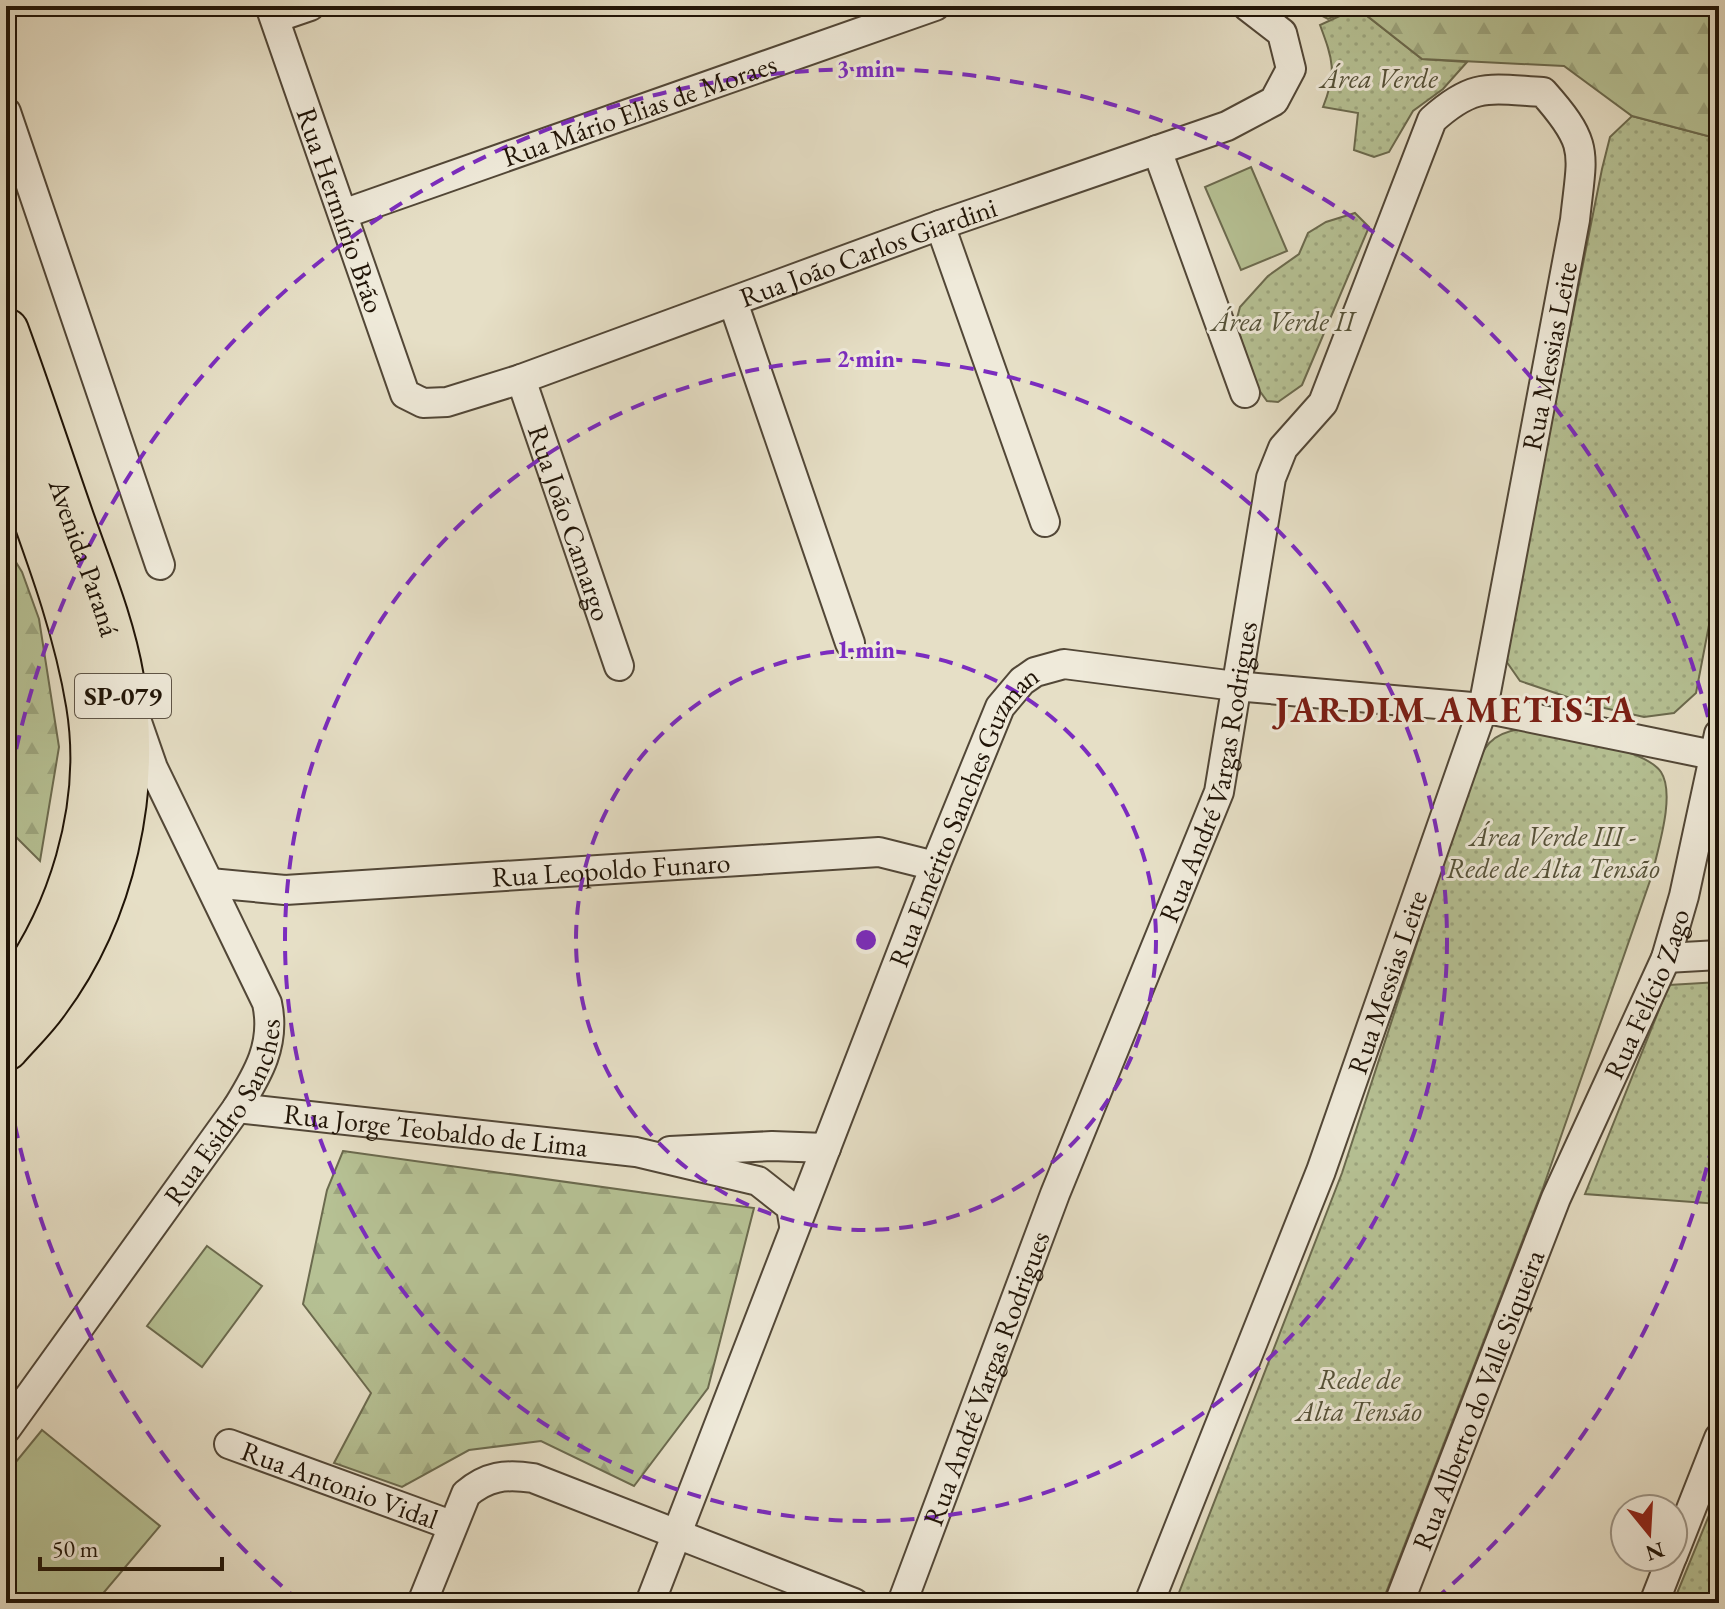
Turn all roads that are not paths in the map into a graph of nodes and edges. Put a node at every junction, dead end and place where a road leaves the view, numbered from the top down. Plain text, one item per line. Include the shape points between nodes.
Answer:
1 (310, 6) edge
2 (935, 6) edge
3 (1247, 6) edge
4 (273, 12) edge
5 (6, 112) edge
6 (1582, 149) joint
7 (1157, 150) junction
8 (343, 214) junction
9 (940, 225) junction
10 (733, 302) junction
11 (6, 331) edge
12 (521, 379) junction
13 (1245, 393) dead end
14 (423, 403) joint
15 (6, 435) edge
16 (1045, 522) dead end
17 (160, 565) dead end
18 (850, 643) dead end
19 (619, 666) dead end
20 (121, 677) junction
21 (1235, 686) junction
22 (1483, 708) junction
23 (1716, 744) edge
24 (935, 866) junction
25 (210, 883) junction
26 (285, 890) junction
27 (242, 949) junction
28 (1719, 955) edge
29 (1666, 958) junction
30 (6, 1002) edge
31 (6, 1048) edge
32 (237, 1108) junction
33 (826, 1148) junction
34 (636, 1152) junction
35 (1556, 1198) joint
36 (794, 1225) junction
37 (6, 1429) edge
38 (1719, 1438) edge
39 (229, 1444) dead end
40 (1689, 1515) edge
41 (451, 1525) junction
42 (676, 1534) junction
43 (1666, 1573) edge
44 (422, 1603) edge
45 (650, 1603) edge
46 (854, 1603) edge
47 (902, 1603) edge
48 (1149, 1603) edge
49 (1399, 1603) edge
50 (1654, 1603) edge

1 - 4 street
2 - 8 street, Rua Mário Elias de Moraes
3 - 7 street, Rua João Carlos Giardini via 1282,33 1291,69 1274,101 1227,126
4 - 8 street, Rua Hermínio Brão
5 - 17 street
6 - 21 street, Rua André Vargas Rodrigues via 1570,123 1543,92 1485,88 1456,98 1432,120 1323,403 1283,448 1271,478
6 - 22 street, Rua Messias Leite via 1575,220
7 - 9 street, Rua João Carlos Giardini
7 - 13 street
8 - 14 street, Rua Hermínio Brão via 405,394
9 - 10 street, Rua João Carlos Giardini
9 - 16 street
10 - 12 street, Rua João Carlos Giardini
10 - 18 street
11 - 20 main road, Avenida Paraná / SP-079
12 - 14 street, Rua João Carlos Giardini via 447,402
12 - 19 street, Rua João Camargo
15 - 30 main road, Avenida Paraná / SP-079 via 81,665 94,770 76,869 43,946
20 - 25 street, Rua Esidro Sanches via 153,768
20 - 31 main road, Avenida Paraná / SP-079 via 126,773 121,825 104,888 72,962 46,1003
21 - 22 street, Rua Emérito Sanches Guzman
21 - 24 street, Rua Emérito Sanches Guzman via 1064,664 1035,672 1000,707
21 - 47 street, Rua André Vargas Rodrigues via 1219,792 1055,1194
22 - 23 street, Rua Emérito Sanches Guzman
22 - 48 street, Rua Messias Leite via 1321,1171
23 - 29 street, Rua Felício Zago
24 - 26 street, Rua Leopoldo Funaro via 879,852
24 - 33 street, Rua Emérito Sanches Guzman
25 - 26 street, Rua Leopoldo Funaro
25 - 27 street, Rua Esidro Sanches
26 - 27 street, Rua Leopoldo Funaro via 252,907 242,921
27 - 32 street, Rua Esidro Sanches via 272,1022 261,1069
28 - 29 street
29 - 35 street, Rua Felício Zago
32 - 34 street, Rua Jorge Teobaldo de Lima
32 - 37 street, Rua Esidro Sanches
33 - 34 street, Rua Jorge Teobaldo de Lima
33 - 36 street, Rua Emérito Sanches Guzman
34 - 36 street, Rua Jorge Teobaldo de Lima via 758,1181 791,1207
35 - 49 street, Rua Alberto do Valle Siqueira
36 - 42 street, Rua Emérito Sanches Guzman
38 - 40 street
39 - 41 street, Rua Antonio Vidal
41 - 42 street via 466,1494 481,1482 513,1475
41 - 44 street
42 - 45 street, Rua Emérito Sanches Guzman
42 - 46 street
43 - 50 street

